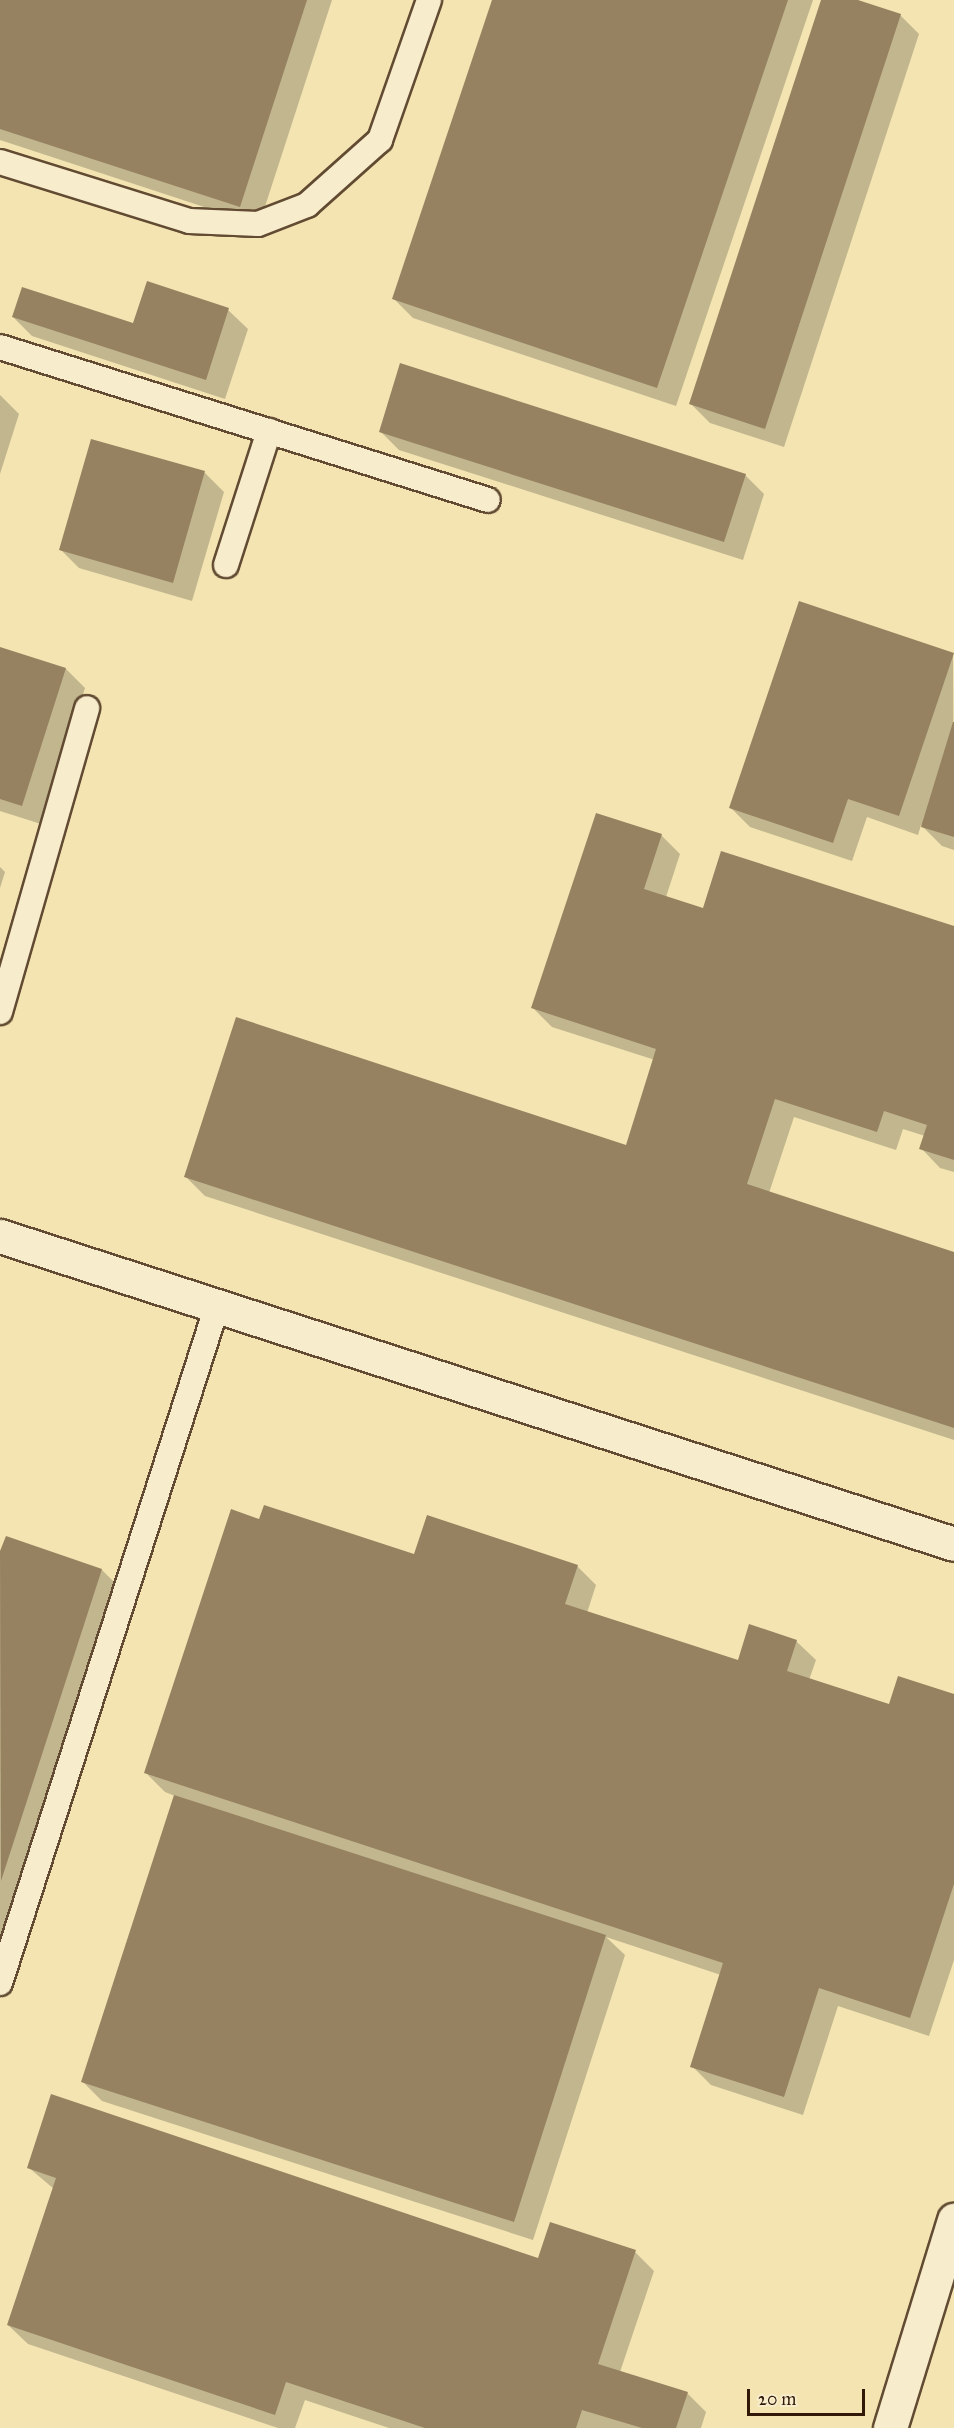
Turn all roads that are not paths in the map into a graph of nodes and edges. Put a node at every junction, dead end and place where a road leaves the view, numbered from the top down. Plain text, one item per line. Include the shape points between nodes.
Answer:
1 (429, 0) edge
2 (0, 162) edge
3 (0, 347) edge
4 (269, 431) junction
5 (488, 500) dead end
6 (226, 565) dead end
7 (87, 708) dead end
8 (0, 1012) edge
9 (0, 1236) edge
10 (217, 1306) junction
11 (954, 1544) edge
12 (0, 1983) edge
13 (954, 2220) edge
14 (890, 2428) edge

1 - 2 lane via 380,140 307,205 258,224 189,221
3 - 4 lane
4 - 5 lane
4 - 6 lane
7 - 8 lane
9 - 10 street
10 - 11 street
10 - 12 lane
13 - 14 street

